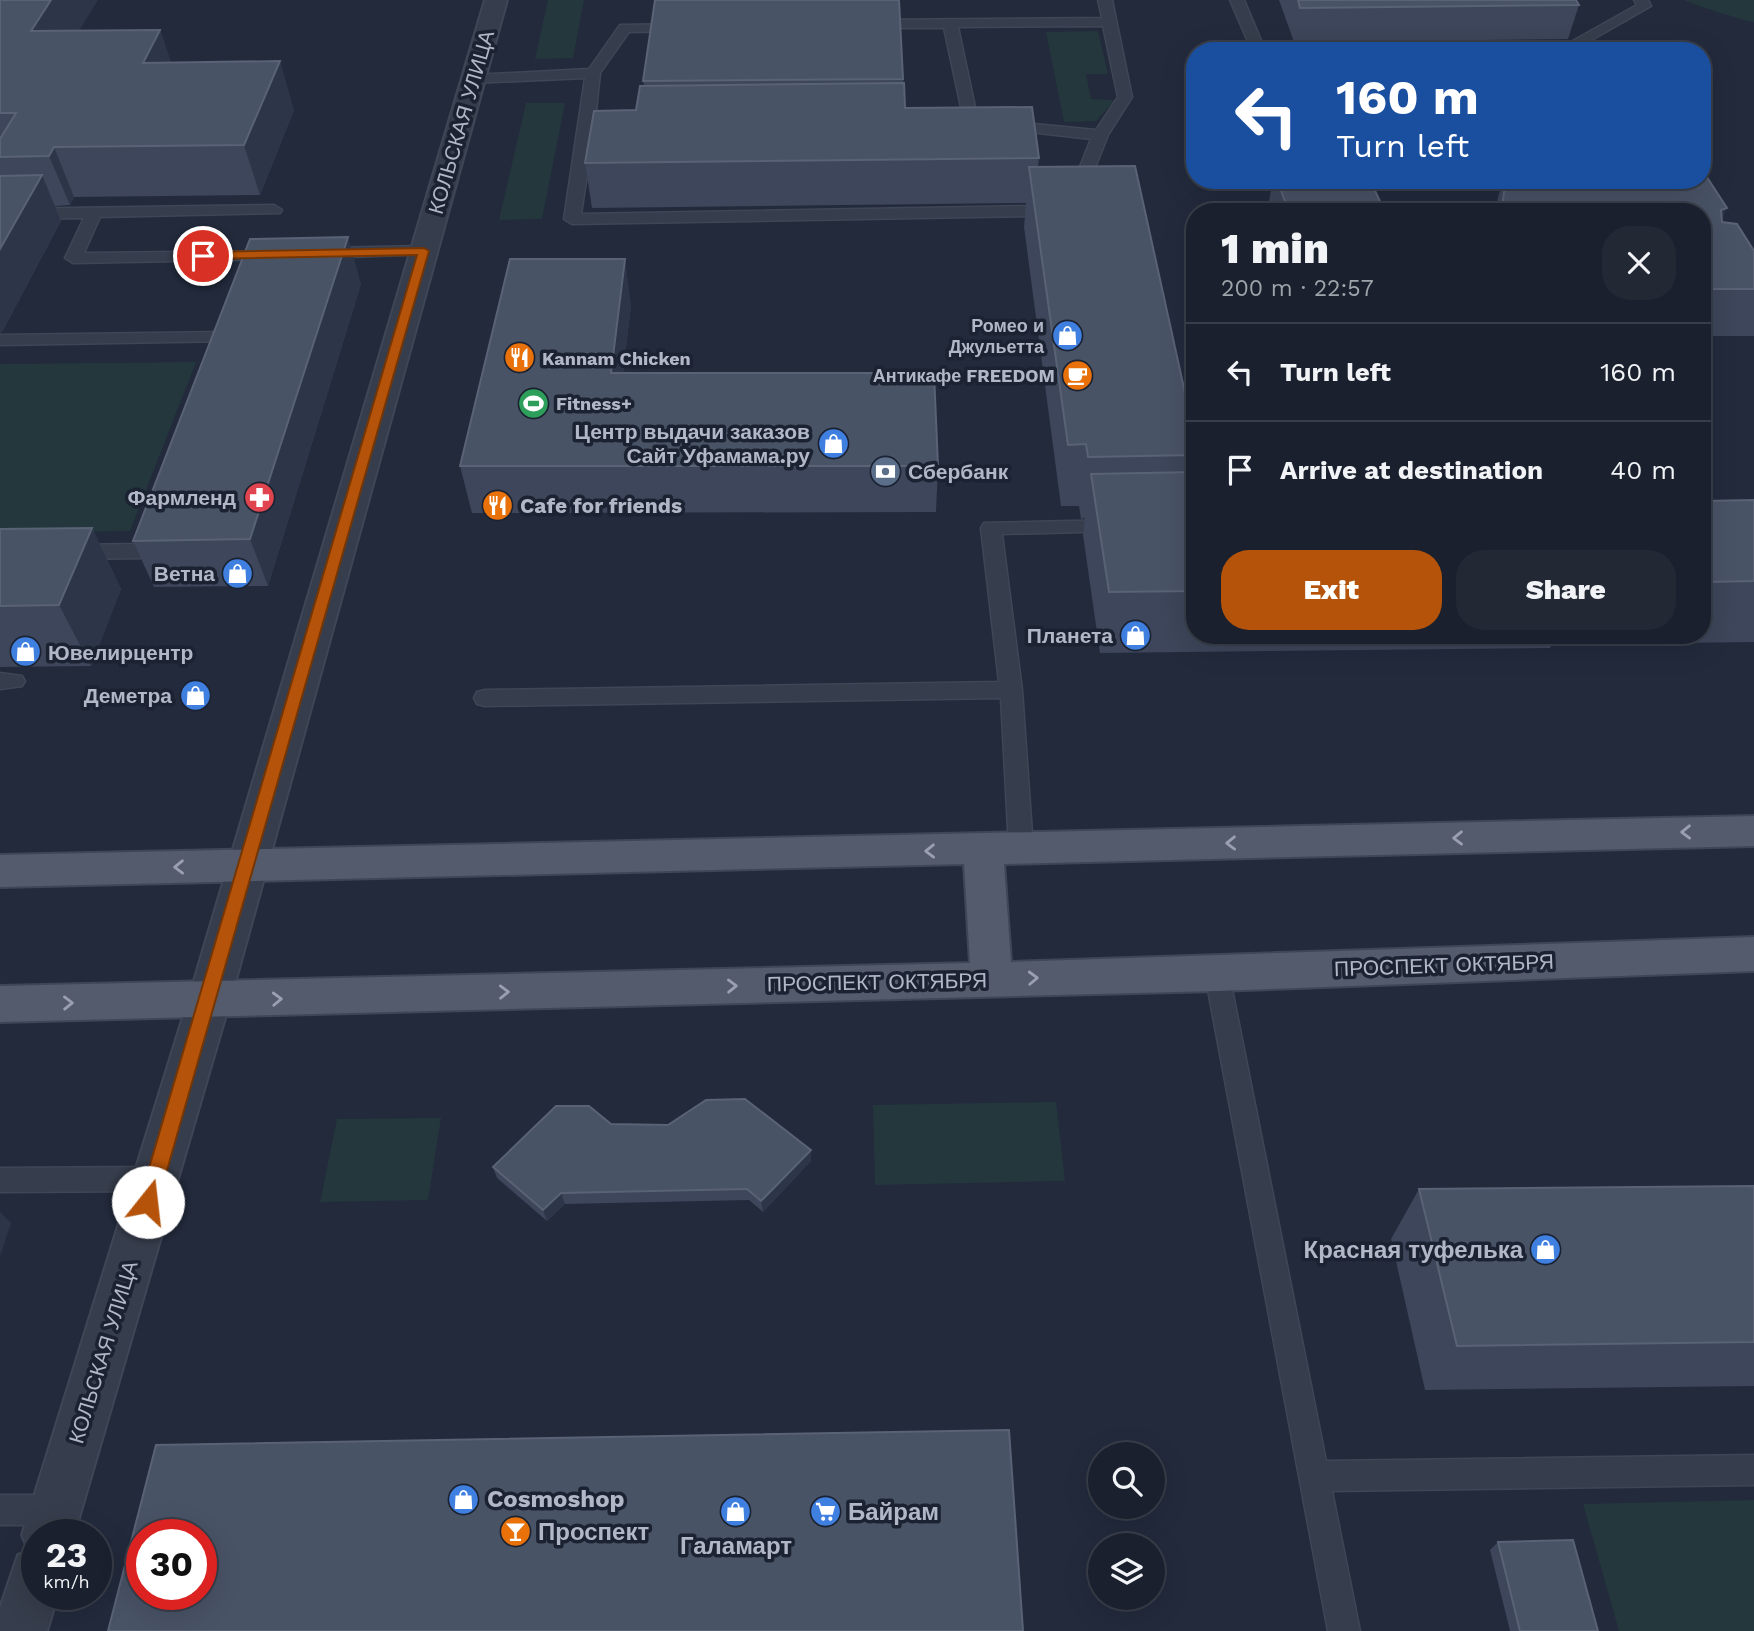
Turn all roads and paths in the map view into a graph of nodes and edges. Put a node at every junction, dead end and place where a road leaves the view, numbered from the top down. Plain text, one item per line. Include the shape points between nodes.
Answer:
1 (496, 0) edge
2 (1105, 0) edge
3 (1237, 0) edge
4 (1642, 0) edge
5 (1110, 22) junction
6 (950, 23) junction
7 (855, 24) edge
8 (692, 27) edge
9 (1255, 42) edge
10 (1581, 42) edge
11 (593, 73) junction
12 (473, 79) junction
13 (587, 124) junction
14 (642, 124) edge
15 (1100, 135) junction
16 (274, 210) dead end
17 (94, 213) junction
18 (0, 214) edge
19 (424, 251) junction
20 (256, 255) junction
21 (247, 278) edge
22 (226, 337) edge
23 (0, 340) edge
24 (162, 513) edge
25 (1141, 525) edge
26 (54, 552) edge
27 (1011, 690) junction
28 (485, 698) dead end
29 (1754, 831) edge
30 (1002, 849) junction
31 (247, 866) junction
32 (0, 870) edge
33 (1754, 954) edge
34 (1217, 974) junction
35 (992, 979) junction
36 (209, 1001) junction
37 (0, 1004) edge
38 (155, 1179) junction
39 (0, 1180) edge
40 (1754, 1470) edge
41 (1314, 1476) junction
42 (0, 1510) edge
43 (39, 1519) edge
44 (53, 1519) edge
45 (26, 1610) edge
46 (20, 1631) edge
47 (1344, 1631) edge

1 - 12 street, КОЛЬСКАЯ УЛИЦА
2 - 5 lane
3 - 9 lane
4 - 10 lane via 1644,6
5 - 6 lane
5 - 15 lane via 1125,97
6 - 7 lane
6 - 15 lane via 964,121
8 - 11 lane via 625,28
11 - 12 lane
11 - 13 lane
12 - 19 street, КОЛЬСКАЯ УЛИЦА
13 - 14 lane
13 - 15 lane via 572,219 1037,211 1077,195
16 - 17 lane
17 - 18 lane
17 - 20 lane via 72,258
19 - 20 lane
19 - 31 street, КОЛЬСКАЯ УЛИЦА
20 - 21 lane
22 - 23 lane
24 - 26 lane via 149,551
25 - 27 lane via 991,528
27 - 28 lane
27 - 30 lane
29 -> 30 main road
30 -> 31 main road
30 - 35 main road
31 -> 32 main road
31 - 36 street, КОЛЬСКАЯ УЛИЦА
33 - 34 main road, ПРОСПЕКТ ОКТЯБРЯ
35 -> 34 main road, ПРОСПЕКТ ОКТЯБРЯ
34 - 41 lane
36 -> 35 main road, ПРОСПЕКТ ОКТЯБРЯ
37 -> 36 main road, ПРОСПЕКТ ОКТЯБРЯ
36 - 38 street, КОЛЬСКАЯ УЛИЦА
38 - 39 lane
38 - 44 street, КОЛЬСКАЯ УЛИЦА
40 - 41 lane
41 - 47 lane
42 - 43 lane
45 - 46 street

